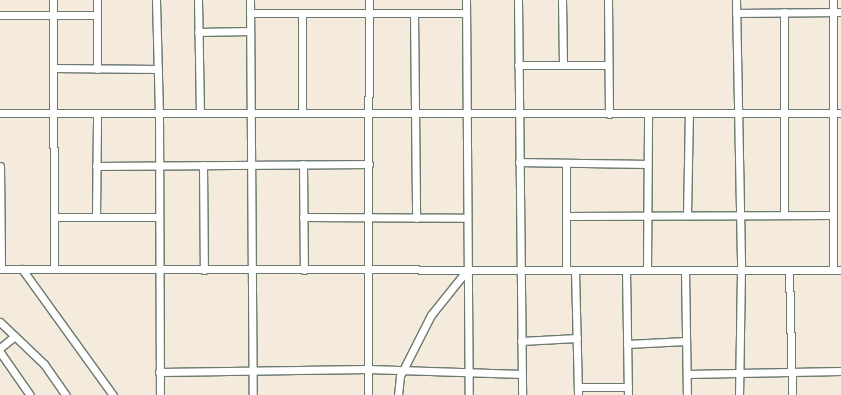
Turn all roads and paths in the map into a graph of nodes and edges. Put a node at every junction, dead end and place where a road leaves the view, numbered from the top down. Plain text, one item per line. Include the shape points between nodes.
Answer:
1 (52, 0) edge
2 (97, 0) edge
3 (156, 0) edge
4 (198, 0) edge
5 (250, 0) edge
6 (369, 0) edge
7 (466, 0) edge
8 (518, 0) edge
9 (562, 0) edge
10 (608, 0) edge
11 (736, 0) edge
12 (833, 0) edge
13 (784, 12) junction
14 (833, 12) junction
15 (841, 12) edge
16 (250, 13) junction
17 (302, 13) junction
18 (369, 13) junction
19 (414, 13) junction
20 (466, 13) junction
21 (736, 13) junction
22 (0, 15) edge
23 (53, 15) junction
24 (97, 15) junction
25 (250, 31) junction
26 (198, 32) junction
27 (518, 65) junction
28 (563, 65) junction
29 (608, 65) junction
30 (53, 68) junction
31 (97, 69) junction
32 (158, 69) junction
33 (0, 113) edge
34 (53, 113) junction
35 (97, 113) junction
36 (159, 113) junction
37 (200, 113) junction
38 (250, 113) junction
39 (302, 113) junction
40 (369, 113) junction
41 (415, 113) junction
42 (467, 113) junction
43 (833, 113) junction
44 (841, 113) edge
45 (518, 114) junction
46 (609, 114) junction
47 (648, 114) junction
48 (690, 114) junction
49 (737, 114) junction
50 (784, 114) junction
51 (833, 160) junction
52 (841, 160) edge
53 (519, 162) junction
54 (566, 163) junction
55 (250, 164) junction
56 (303, 164) junction
57 (369, 164) junction
58 (648, 164) junction
59 (159, 165) junction
60 (204, 165) junction
61 (0, 166) edge
62 (96, 166) junction
63 (687, 215) junction
64 (739, 215) junction
65 (784, 215) junction
66 (833, 215) junction
67 (304, 216) junction
68 (566, 216) junction
69 (647, 216) junction
70 (54, 217) junction
71 (96, 217) junction
72 (159, 217) junction
73 (370, 217) junction
74 (416, 218) junction
75 (467, 218) junction
76 (1, 269) edge
77 (22, 269) junction
78 (521, 269) junction
79 (54, 270) junction
80 (159, 270) junction
81 (204, 270) junction
82 (251, 270) junction
83 (304, 270) junction
84 (370, 270) junction
85 (467, 270) junction
86 (566, 270) junction
87 (574, 270) junction
88 (626, 270) junction
89 (647, 270) junction
90 (685, 270) junction
91 (740, 270) junction
92 (789, 270) junction
93 (837, 270) edge
94 (0, 322) edge
95 (15, 336) junction
96 (577, 338) junction
97 (522, 341) junction
98 (686, 341) junction
99 (627, 344) junction
100 (0, 348) edge
101 (0, 352) edge
102 (368, 369) junction
103 (402, 370) junction
104 (252, 371) junction
105 (841, 371) edge
106 (159, 372) junction
107 (469, 372) junction
108 (791, 372) junction
109 (739, 373) junction
110 (522, 374) junction
111 (686, 374) junction
112 (578, 391) edge
113 (628, 391) edge
114 (30, 395) edge
115 (66, 395) edge
116 (113, 395) edge
117 (160, 395) edge
118 (252, 395) edge
119 (368, 395) edge
120 (398, 395) edge
121 (469, 395) edge
122 (522, 395) edge
123 (687, 395) edge
124 (739, 395) edge
125 (792, 395) edge

1 - 23 street
2 - 24 street
3 - 32 street
4 - 26 street
5 - 16 street
6 - 18 street
7 - 20 street
8 - 27 street
9 - 28 street
10 - 29 street
11 - 21 street
12 - 14 street
13 - 14 street
13 - 21 street
13 - 50 street
14 - 15 street
14 - 43 street
16 - 17 street
16 - 25 street
17 - 18 street
17 - 39 street
18 - 19 street
18 - 40 street
19 - 20 street
19 - 41 street
20 - 42 street
21 - 49 street
22 - 23 street
23 - 24 street
23 - 30 street
24 - 31 street
25 - 26 street
25 - 38 street
26 - 37 street
27 - 28 street
27 - 45 street
28 - 29 street
29 - 46 street
30 - 31 street
30 - 34 street
31 - 32 street
32 - 36 street
33 - 34 street
34 - 35 street
34 - 70 street
35 - 36 street
35 - 62 street
36 - 37 street
36 - 59 street
37 - 38 street
38 - 39 street
38 - 55 street
39 - 40 street
40 - 41 street
40 - 57 street
41 - 42 street
41 - 74 street
42 - 45 street
42 - 75 street
43 - 44 street
43 - 50 street
43 - 51 street
45 - 46 street
45 - 53 street
46 - 47 street
47 - 48 street
47 - 58 street
48 - 49 street
48 - 63 street
49 - 50 street
49 - 64 street
50 - 65 street
51 - 52 street
51 - 66 street
53 - 54 street
53 - 78 street
54 - 58 street
54 - 68 street
55 - 56 street
55 - 60 street
55 - 82 street
56 - 57 street
56 - 67 street
57 - 73 street
58 - 69 street
59 - 60 street
59 - 62 street
59 - 72 street
60 - 81 street
61 - 76 street
62 - 71 street
63 - 64 street
63 - 69 street
64 - 65 street
64 - 91 street
65 - 66 street
66 - 93 street
67 - 73 street
67 - 83 street
68 - 69 street
68 - 86 street
69 - 89 street
70 - 71 street
70 - 79 street
71 - 72 street
72 - 80 street
73 - 74 street
73 - 84 street
74 - 75 street
75 - 85 street
76 - 77 street
77 - 79 street
77 - 116 street
78 - 85 street
78 - 86 street
78 - 97 street
79 - 80 street
80 - 81 street
80 - 106 street
81 - 82 street
82 - 83 street
82 - 104 street
83 - 84 street
84 - 85 street
84 - 102 street
85 - 103 street via 430,315
85 - 107 street
86 - 87 street
87 - 88 street
87 - 96 street
88 - 89 street
88 - 99 street
89 - 90 street
90 - 91 street
90 - 98 street
91 - 92 street
91 - 109 street
92 - 93 street
92 - 108 street
94 - 95 street
95 - 100 street
95 - 115 street via 44,364
96 - 97 street
96 - 112 street
97 - 110 street
98 - 99 street
98 - 111 street
99 - 113 street
101 - 114 street
102 - 103 street
102 - 104 street
102 - 119 street
103 - 107 street
103 - 120 street
104 - 106 street
104 - 118 street
105 - 108 street
106 - 117 street
107 - 110 street
107 - 121 street
108 - 109 street
108 - 125 street
109 - 111 street
109 - 124 street
110 - 122 street
111 - 123 street
112 - 113 street

